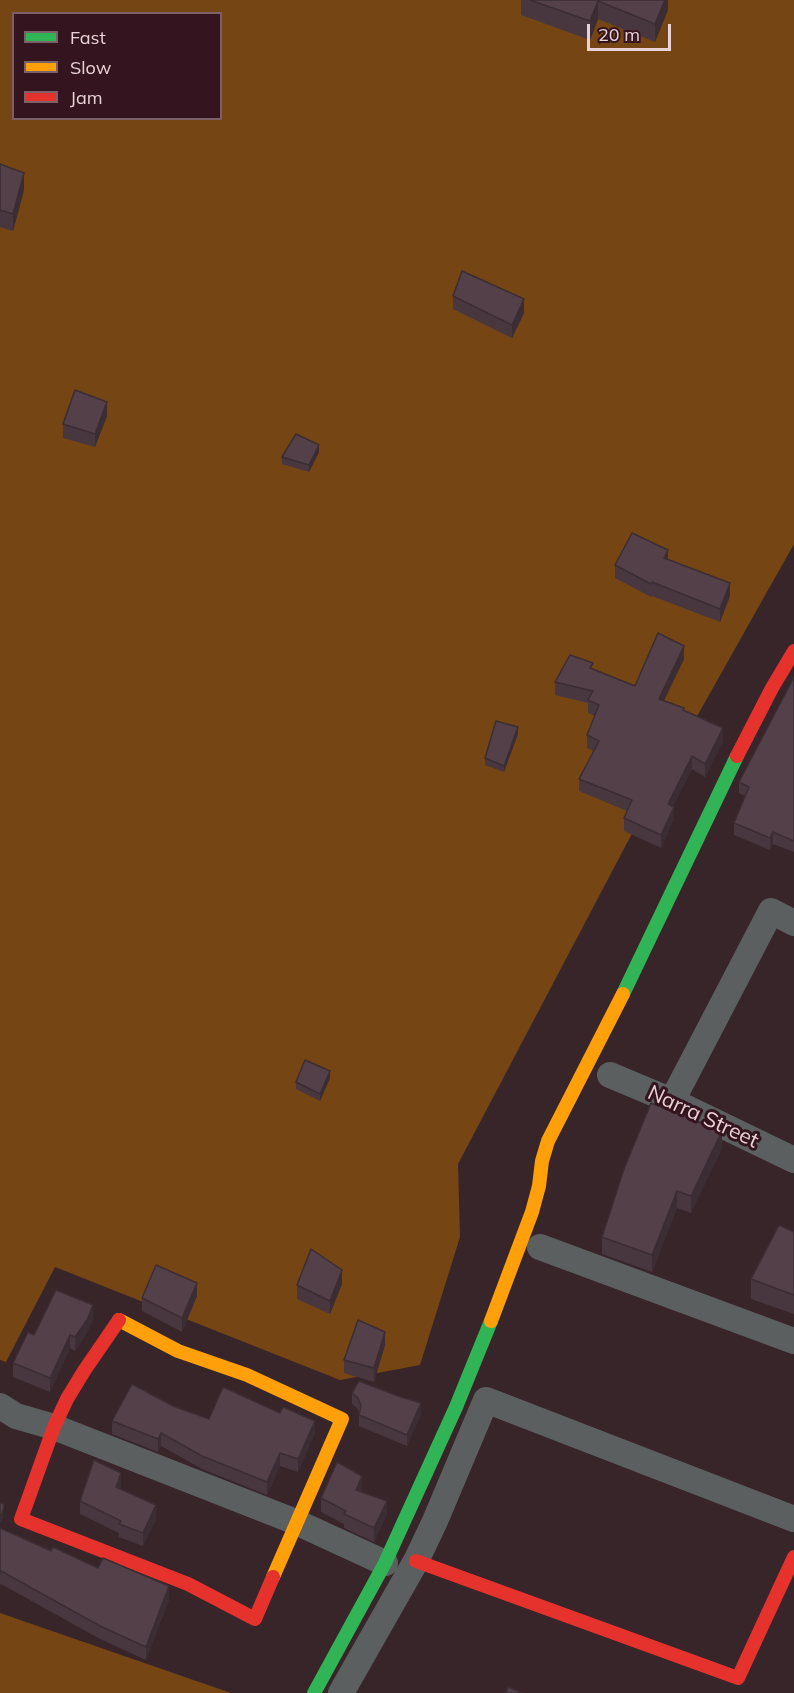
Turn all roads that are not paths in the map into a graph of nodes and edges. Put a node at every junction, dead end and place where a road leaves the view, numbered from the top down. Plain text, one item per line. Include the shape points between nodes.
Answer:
1 (794, 651) edge
2 (794, 923) edge
3 (610, 1075) dead end
4 (672, 1101) junction
5 (794, 1160) edge
6 (540, 1247) dead end
7 (794, 1341) edge
8 (0, 1406) edge
9 (54, 1427) junction
10 (794, 1519) edge
11 (296, 1522) junction
12 (794, 1557) edge
13 (416, 1561) junction
14 (385, 1563) junction
15 (314, 1693) edge
16 (341, 1693) edge

1 - 14 street via 724,780 644,952 548,1141 532,1212 490,1324
2 - 4 street via 771,911
3 - 4 street, Narra Street
4 - 5 street, Narra Street
6 - 7 street
8 - 9 street via 16,1416
9 - 11 street
9 - 11 street via 21,1520 188,1584 255,1619
9 - 11 street via 118,1320 178,1351 247,1375 342,1419
10 - 13 street via 486,1400
11 - 14 street
12 - 13 street via 738,1678
13 - 16 street
14 - 15 street

